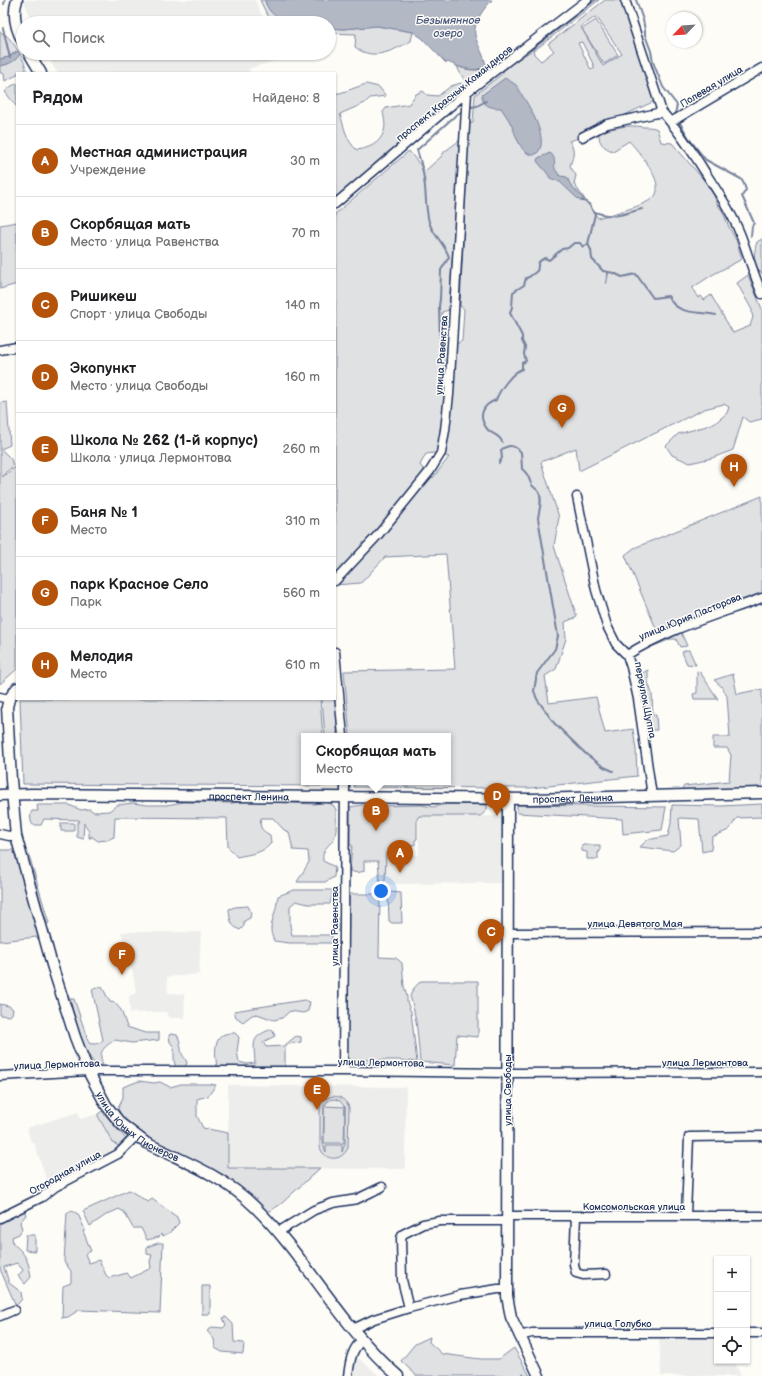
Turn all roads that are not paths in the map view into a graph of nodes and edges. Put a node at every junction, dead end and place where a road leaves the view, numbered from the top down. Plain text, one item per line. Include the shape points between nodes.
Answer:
1 (17, 0) edge
2 (587, 0) edge
3 (625, 0) edge
4 (16, 28) edge
5 (34, 60) edge
6 (762, 68) edge
7 (41, 72) edge
8 (467, 92) junction
9 (662, 112) junction
10 (671, 122) junction
11 (582, 138) dead end
12 (336, 203) edge
13 (762, 294) edge
14 (16, 347) edge
15 (0, 350) edge
16 (577, 497) dead end
17 (336, 580) edge
18 (762, 598) edge
19 (627, 656) junction
20 (336, 662) edge
21 (16, 689) edge
22 (5, 698) edge
23 (343, 733) edge
24 (344, 785) edge
25 (762, 793) edge
26 (12, 794) junction
27 (0, 795) edge
28 (345, 796) junction
29 (652, 796) junction
30 (508, 798) junction
31 (0, 834) edge
32 (16, 836) junction
33 (762, 932) edge
34 (508, 933) junction
35 (88, 1071) junction
36 (343, 1071) junction
37 (762, 1072) edge
38 (508, 1073) junction
39 (0, 1076) edge
40 (136, 1136) junction
41 (762, 1136) edge
42 (382, 1187) dead end
43 (686, 1215) junction
44 (576, 1216) junction
45 (762, 1216) edge
46 (0, 1218) edge
47 (507, 1219) junction
48 (278, 1232) junction
49 (606, 1274) dead end
50 (507, 1289) junction
51 (409, 1308) junction
52 (14, 1310) dead end
53 (0, 1316) edge
54 (353, 1330) junction
55 (714, 1333) edge
56 (750, 1333) edge
57 (762, 1333) edge
58 (519, 1336) junction
59 (362, 1340) junction
60 (348, 1376) edge
61 (398, 1376) edge
62 (539, 1376) edge

1 - 4 main road via 14,8
2 - 8 street, проспект Красных Командиров
3 - 9 street
5 - 7 main road
6 - 10 street, Полевая улица
8 - 12 street, проспект Красных Командиров
8 - 17 street, улица Равенства via 449,395 441,453 430,471 378,535
9 - 10 street
9 - 11 street via 607,124
10 - 13 street via 724,201 741,236
14 - 15 street
16 - 19 street, переулок Щуппа via 596,590 607,626 616,644
18 - 19 street, улица Юрия Пасторова via 685,627 648,643
19 - 29 street, переулок Щуппа via 638,699
20 - 23 street
21 - 22 main road
22 - 26 main road, улица Юных Пионеров
24 - 28 street, улица Равенства
25 - 29 main road, проспект Ленина
26 - 27 main road, проспект Ленина
26 - 28 main road, проспект Ленина
26 - 32 main road, улица Юных Пионеров
28 - 30 main road, проспект Ленина
28 - 36 street, улица Равенства
29 - 30 main road, проспект Ленина
30 - 34 main road, улица Свободы
31 - 32 street
32 - 35 main road, улица Юных Пионеров via 52,965 76,1042
33 - 34 street, улица Девятого Мая
34 - 38 main road, улица Свободы
35 - 36 street, улица Лермонтова
35 - 39 street, улица Лермонтова
35 - 40 main road, улица Юных Пионеров via 110,1111
36 - 38 street, улица Лермонтова
37 - 38 street, улица Лермонтова
38 - 47 main road, улица Свободы
40 - 46 street, Огородная улица via 118,1154
40 - 48 main road, улица Юных Пионеров via 220,1179 255,1206
41 - 43 street via 689,1137
42 - 48 street via 357,1199 333,1203 314,1210
43 - 44 street, Комсомольская улица
43 - 45 street, Комсомольская улица
44 - 47 street, Комсомольская улица
44 - 49 street via 576,1273
47 - 50 main road, улица Свободы
47 - 51 street, Комсомольская улица via 440,1221 423,1224 403,1234 402,1280
48 - 54 main road, улица Юных Пионеров
50 - 51 street via 460,1295
50 - 58 main road, улица Свободы via 511,1317
51 - 54 street via 374,1319
52 - 53 street
54 - 59 main road, улица Юных Пионеров
55 - 58 street, улица Голубко via 532,1333
56 - 57 street
58 - 62 main road, улица Свободы
59 - 60 street via 352,1354
59 - 61 main road, улица Юных Пионеров

